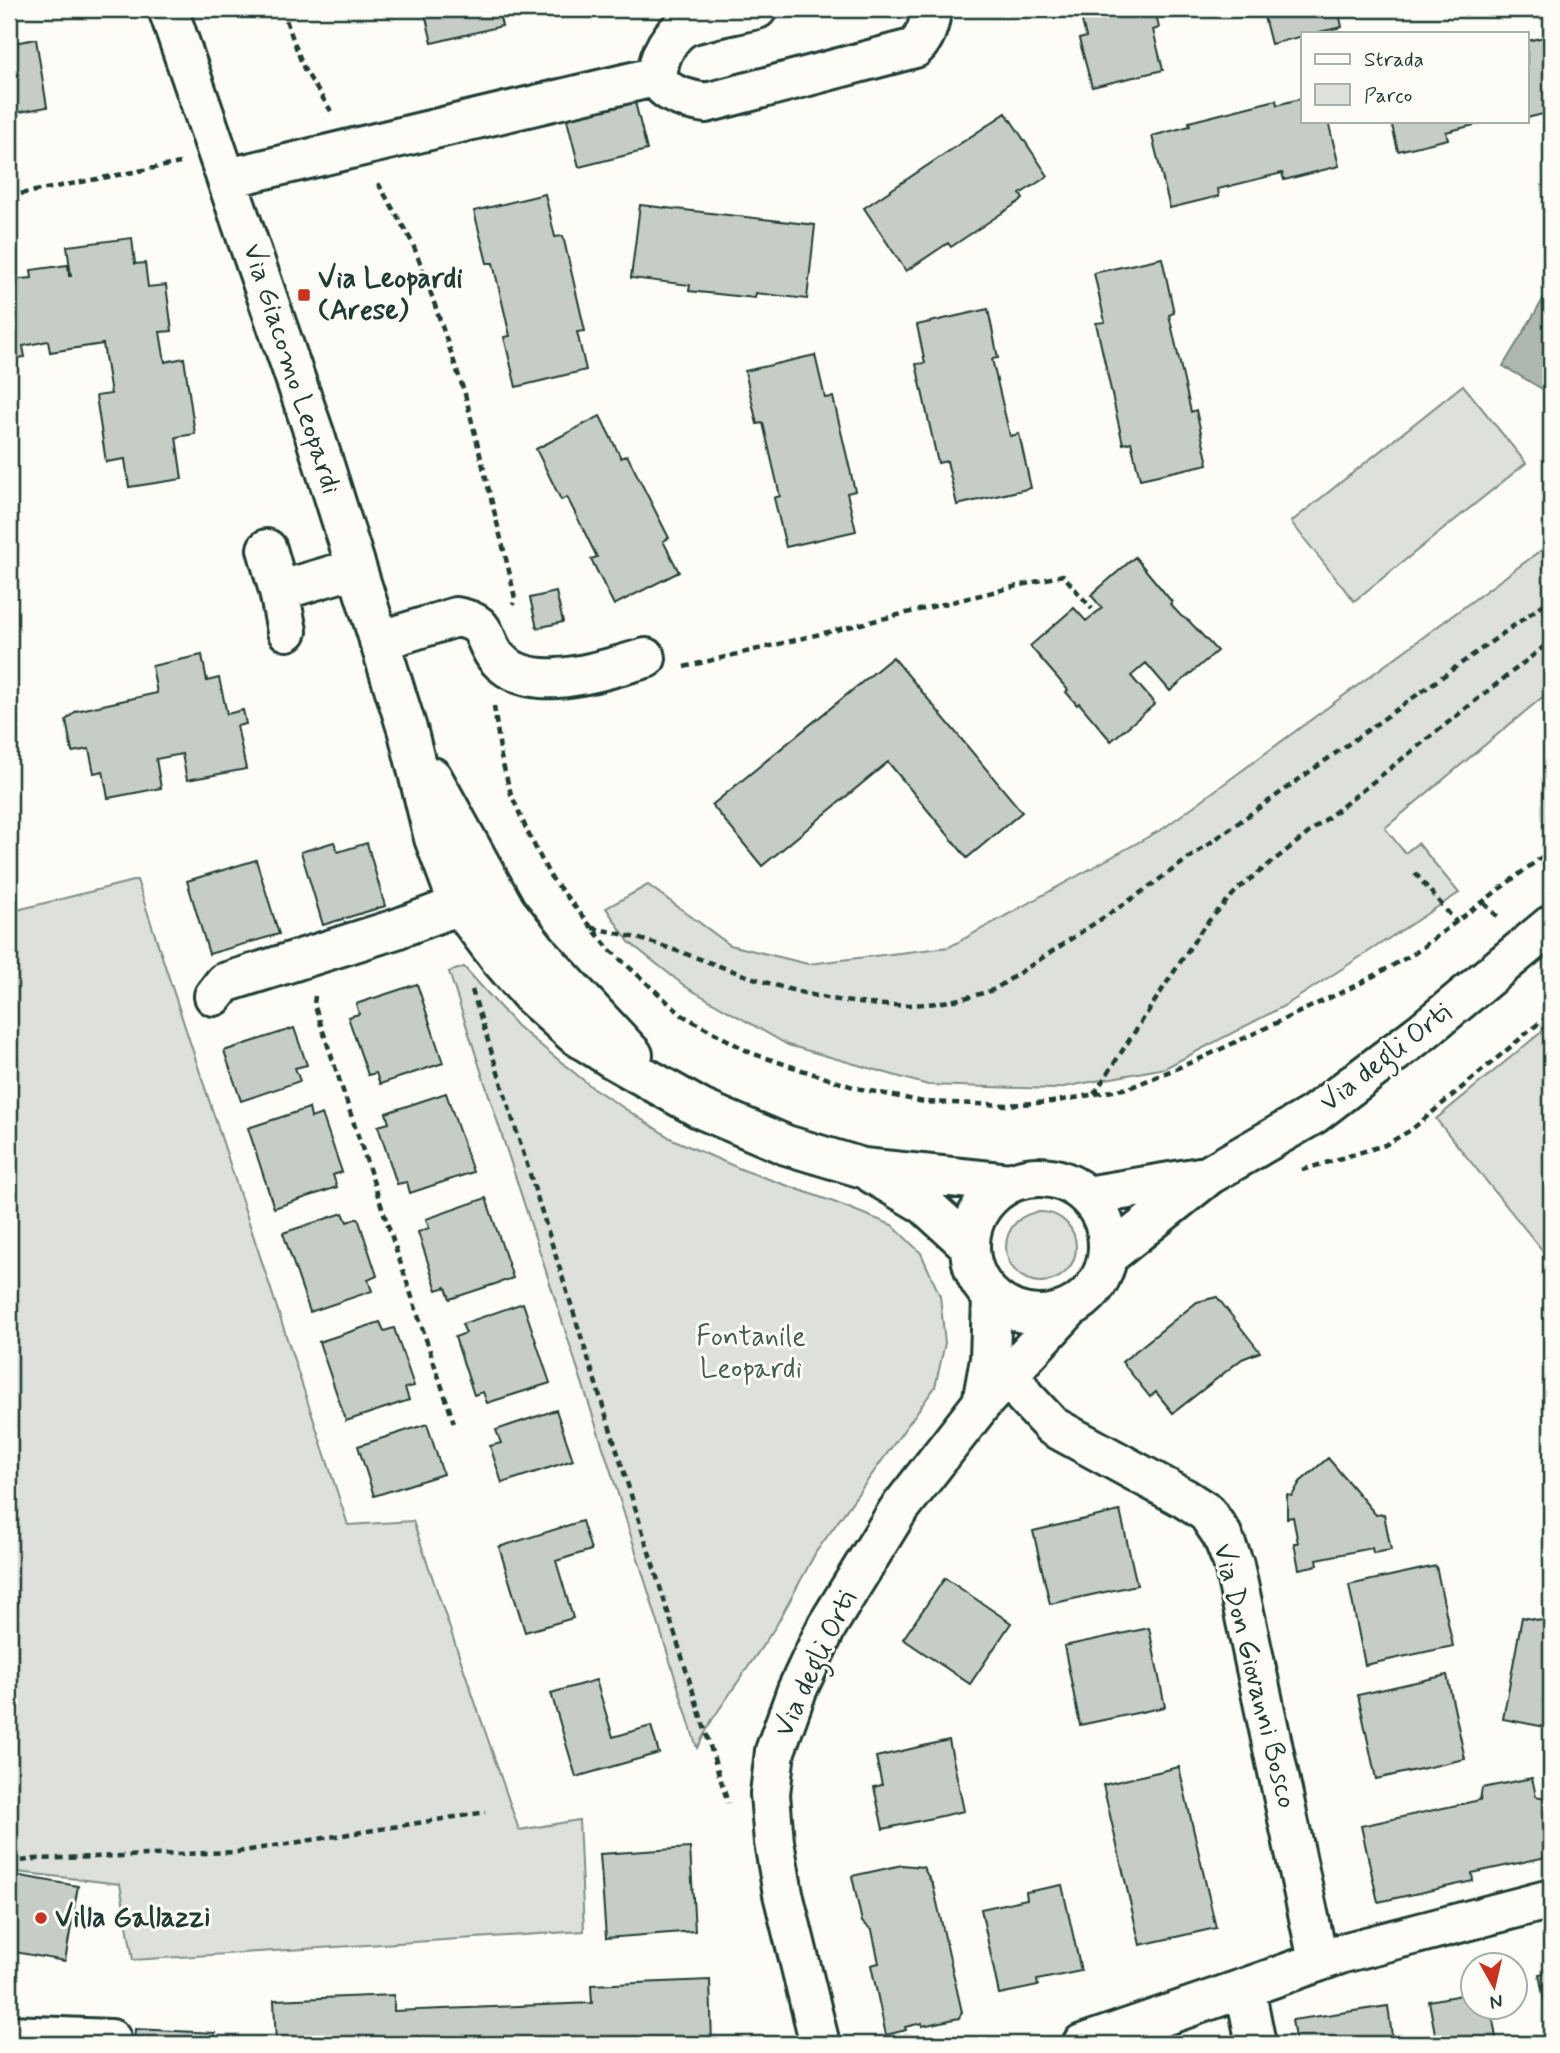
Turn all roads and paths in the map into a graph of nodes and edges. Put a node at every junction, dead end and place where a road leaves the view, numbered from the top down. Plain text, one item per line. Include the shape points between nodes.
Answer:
1 (168, 9) edge
2 (282, 9) edge
3 (757, 9) edge
4 (930, 9) edge
5 (658, 76) junction
6 (354, 148) junction
7 (187, 161) dead end
8 (228, 178) junction
9 (9, 196) edge
10 (267, 549) dead end
11 (356, 568) junction
12 (279, 591) junction
13 (515, 599) dead end
14 (1551, 599) edge
15 (1092, 609) dead end
16 (288, 631) dead end
17 (379, 641) junction
18 (1551, 641) edge
19 (661, 664) joint
20 (493, 698) dead end
21 (408, 732) junction
22 (1551, 850) edge
23 (1415, 873) dead end
24 (1484, 903) junction
25 (459, 905) junction
26 (506, 911) junction
27 (1502, 922) dead end
28 (1457, 923) junction
29 (1551, 925) edge
30 (591, 927) junction
31 (319, 953) junction
32 (469, 979) dead end
33 (214, 996) dead end
34 (1551, 1013) edge
35 (662, 1086) junction
36 (1093, 1095) junction
37 (863, 1168) junction
38 (1298, 1172) dead end
39 (1209, 1175) junction
40 (1010, 1183) junction
41 (1087, 1196) junction
42 (969, 1245) junction
43 (1108, 1256) junction
44 (992, 1298) junction
45 (1067, 1311) junction
46 (1010, 1373) junction
47 (982, 1403) junction
48 (454, 1423) dead end
49 (730, 1809) dead end
50 (486, 1812) dead end
51 (9, 1863) edge
52 (1551, 1899) edge
53 (1318, 1960) junction
54 (1245, 1988) junction
55 (9, 2035) edge
56 (111, 2044) edge
57 (820, 2044) edge
58 (1082, 2044) edge
59 (1256, 2044) edge

1 - 8 street, Via Giacomo Leopardi
2 - 6 path via 304,69
3 - 5 street via 683,27 667,43
4 - 5 street via 923,40 915,48 706,103 674,93
5 - 6 street
6 - 8 street
6 - 13 path via 393,207 424,273 465,394
7 - 9 path
8 - 11 street, Via Giacomo Leopardi
10 - 12 street
11 - 12 street
11 - 17 street, Via Giacomo Leopardi
12 - 16 street
14 - 30 path via 1136,896 995,989 933,1003 872,1005 765,982 637,937
15 - 19 path via 1063,575
17 - 19 street via 456,617 478,626 502,662 539,678
17 - 21 street, Via Giacomo Leopardi
18 - 36 path via 1239,888 1204,926
20 - 30 path via 500,757 519,814 550,876
21 - 25 street, Via Giacomo Leopardi via 426,811
21 - 26 street, Via Giacomo Leopardi
22 - 24 path
23 - 28 path
24 - 27 path
24 - 28 path
25 - 26 street
25 - 31 street
25 - 35 street, Via Giacomo Leopardi via 532,996 574,1034
26 - 35 street, Via Giacomo Leopardi via 543,958
28 - 36 path via 1359,984 1204,1057 1129,1087
29 - 39 street, Via degli Orti via 1312,1115
30 - 36 path via 682,1015 751,1054 856,1088 924,1102 1006,1105
31 - 33 street via 224,983
31 - 48 path via 314,1004
32 - 49 path
34 - 38 path via 1411,1130 1385,1145
35 - 37 street, Via Giacomo Leopardi via 761,1135
37 - 40 street, Via Giacomo Leopardi
37 - 42 street, Via Giacomo Leopardi via 924,1204
39 - 41 street, Via degli Orti
39 - 43 street, Via degli Orti
40 - 41 street via 1050,1178
40 - 42 street via 980,1208
41 - 43 street via 1108,1234
42 - 44 street via 975,1273
43 - 45 street via 1090,1293
44 - 45 street via 1032,1315
44 - 47 street, Via degli Orti via 990,1359
45 - 46 street, Via degli Orti
46 - 47 street, Via degli Orti
46 - 53 street, Via Don Giovanni Bosco via 1052,1426 1184,1498 1207,1513 1222,1535 1234,1565
47 - 57 street, Via degli Orti via 897,1512 827,1626 775,1751 770,1794 774,1842
50 - 51 path via 237,1852
52 - 53 street
53 - 54 street
54 - 58 street
54 - 59 street
55 - 56 street via 111,2039

